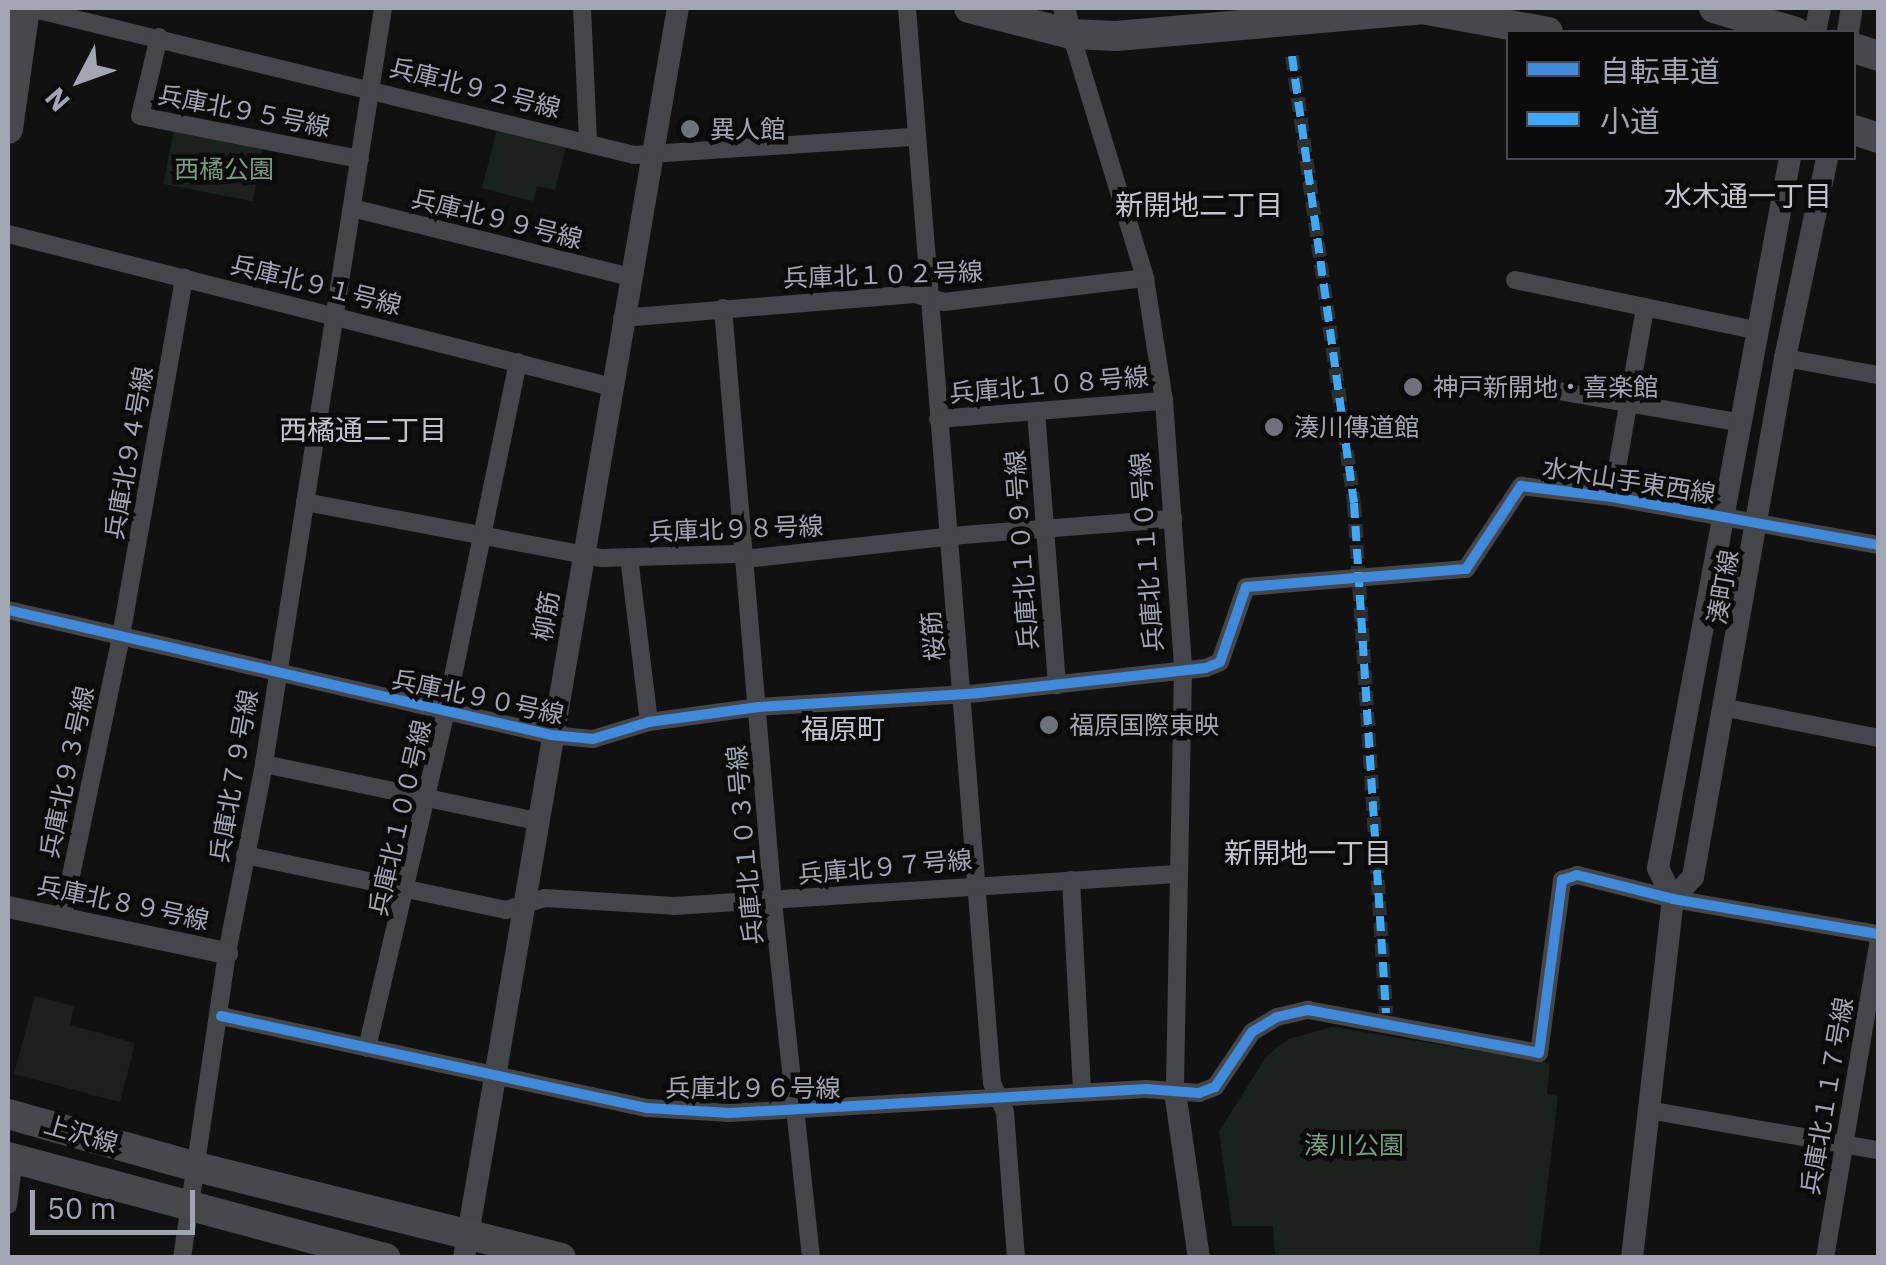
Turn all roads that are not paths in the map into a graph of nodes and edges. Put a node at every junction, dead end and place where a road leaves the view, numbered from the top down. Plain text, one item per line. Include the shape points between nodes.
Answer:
1 (28, 8) edge
2 (383, 8) edge
3 (582, 8) edge
4 (678, 8) edge
5 (907, 8) edge
6 (969, 8) edge
7 (1714, 8) edge
8 (1068, 21) edge
9 (1537, 30) edge
10 (1789, 30) edge
11 (159, 37) junction
12 (370, 88) junction
13 (8, 129) edge
14 (914, 137) junction
15 (588, 141) junction
16 (652, 156) junction
17 (360, 159) junction
18 (1790, 160) edge
19 (1826, 160) edge
20 (352, 208) junction
21 (8, 234) edge
22 (630, 277) junction
23 (184, 278) junction
24 (1145, 278) junction
25 (1515, 280) dead end
26 (929, 298) junction
27 (1645, 307) junction
28 (722, 308) junction
29 (334, 315) junction
30 (622, 318) junction
31 (1759, 331) junction
32 (1785, 358) junction
33 (518, 362) junction
34 (1878, 375) edge
35 (1524, 384) dead end
36 (612, 388) junction
37 (1164, 400) junction
38 (1628, 404) junction
39 (1036, 411) junction
40 (938, 419) junction
41 (1742, 423) junction
42 (1612, 497) junction
43 (304, 502) junction
44 (1726, 517) junction
45 (1173, 519) junction
46 (1755, 522) junction
47 (1045, 528) junction
48 (482, 534) junction
49 (948, 538) junction
50 (1878, 545) edge
51 (584, 554) junction
52 (746, 556) junction
53 (630, 558) junction
54 (1361, 578) joint
55 (8, 610) edge
56 (121, 636) junction
57 (1183, 668) junction
58 (277, 673) junction
59 (1057, 685) junction
60 (962, 692) junction
61 (759, 707) junction
62 (1722, 707) junction
63 (446, 710) junction
64 (648, 722) junction
65 (551, 735) junction
66 (1878, 738) edge
67 (264, 764) junction
68 (426, 799) junction
69 (538, 821) junction
70 (245, 854) junction
71 (1176, 874) junction
72 (1072, 880) junction
73 (976, 885) junction
74 (404, 888) junction
75 (1673, 898) junction
76 (524, 902) junction
77 (774, 902) junction
78 (8, 907) edge
79 (62, 919) junction
80 (1878, 934) edge
81 (1878, 943) edge
82 (227, 953) junction
83 (221, 1016) junction
84 (367, 1048) junction
85 (495, 1074) junction
86 (1082, 1092) junction
87 (1175, 1092) junction
88 (998, 1098) junction
89 (1648, 1110) junction
90 (795, 1111) junction
91 (8, 1114) edge
92 (1845, 1144) junction
93 (1878, 1150) edge
94 (10, 1157) edge
95 (197, 1168) junction
96 (8, 1205) edge
97 (190, 1206) junction
98 (466, 1245) edge
99 (182, 1258) edge
100 (386, 1258) edge
101 (561, 1258) edge
102 (811, 1258) edge
103 (1016, 1258) edge
104 (1199, 1258) edge
105 (1632, 1258) edge
106 (1825, 1258) edge

1 - 11 street, 兵庫北９２号線
1 - 13 main road
2 - 12 street, 兵庫北７９号線
3 - 15 street
4 - 16 street, 柳筋
5 - 14 street, 桜筋
6 - 8 main road
7 - 10 main road
8 - 9 main road via 1116,36 1422,10
8 - 24 street, 兵庫北１１０号線
11 - 12 street, 兵庫北９２号線
11 - 17 street, 兵庫北９５号線 via 140,116
12 - 15 street, 兵庫北９２号線
12 - 17 street, 兵庫北７９号線
14 - 16 street, 兵庫北９２号線
14 - 26 street, 桜筋
15 - 16 street, 兵庫北９２号線
16 - 22 street, 柳筋
17 - 20 street, 兵庫北７９号線
18 - 31 street, 湊町線
19 - 32 street, 湊町線
20 - 22 street, 兵庫北９９号線
20 - 29 street, 兵庫北７９号線
21 - 23 street, 兵庫北９１号線
22 - 30 street, 柳筋
23 - 29 street, 兵庫北９１号線
23 - 56 street, 兵庫北９４号線
24 - 26 street, 兵庫北１０２号線 via 944,302
24 - 37 street, 兵庫北１１０号線
25 - 27 street
26 - 28 street, 兵庫北１０２号線
26 - 40 street, 桜筋
27 - 31 street
27 - 38 street
28 - 30 street, 兵庫北１０２号線
28 - 52 street, 兵庫北１０３号線
29 - 33 street, 兵庫北９１号線
29 - 43 street, 兵庫北７９号線
30 - 36 street, 柳筋
31 - 41 street, 湊町線
32 - 34 street
32 - 46 street, 湊町線
33 - 36 street, 兵庫北９１号線
33 - 48 street, 兵庫北１００号線
35 - 38 street
36 - 51 street, 柳筋
37 - 39 street, 兵庫北１０８号線
37 - 45 street, 兵庫北１１０号線
38 - 41 street
38 - 42 street
39 - 40 street, 兵庫北１０８号線
39 - 47 street, 兵庫北１０９号線
40 - 49 street, 桜筋
41 - 44 street, 湊町線
42 - 44 street, 水木山手東西線
42 - 54 street, 水木山手東西線 via 1521,486 1466,569
43 - 48 street, 兵庫北９８号線
43 - 58 street, 兵庫北７９号線
44 - 46 street, 水木山手東西線
44 - 75 street, 湊町線 via 1658,868
45 - 47 street, 兵庫北９８号線
45 - 57 street, 兵庫北１１０号線
46 - 50 street, 水木山手東西線
46 - 62 street, 湊町線
47 - 49 street, 兵庫北９８号線
47 - 59 street, 兵庫北１０９号線
48 - 51 street, 兵庫北９８号線
48 - 63 street, 兵庫北１００号線
49 - 52 street, 兵庫北９８号線
49 - 60 street, 桜筋
51 - 53 street, 兵庫北９８号線
51 - 65 street, 柳筋
52 - 53 street, 兵庫北９８号線
52 - 61 street, 兵庫北１０３号線
53 - 64 street
54 - 57 street, 兵庫北９０号線 via 1246,587 1220,662
55 - 56 street, 兵庫北９０号線
56 - 58 street, 兵庫北９０号線
56 - 79 street, 兵庫北９３号線
57 - 59 street, 兵庫北９０号線
57 - 71 street, 兵庫北１１０号線
58 - 63 street, 兵庫北９０号線
58 - 67 street, 兵庫北７９号線
59 - 60 street, 兵庫北９０号線
60 - 61 street, 兵庫北９０号線
60 - 73 street, 桜筋
61 - 64 street, 兵庫北９０号線
61 - 77 street, 兵庫北１０３号線
62 - 66 street
62 - 75 street, 湊町線 via 1693,877
63 - 65 street, 兵庫北９０号線
63 - 68 street, 兵庫北１００号線
64 - 65 street, 兵庫北９０号線 via 593,739
65 - 69 street, 柳筋
67 - 68 street
67 - 70 street, 兵庫北７９号線
68 - 69 street
68 - 74 street, 兵庫北１００号線
69 - 76 street, 柳筋
70 - 74 street, 兵庫北９７号線
70 - 82 street, 兵庫北７９号線
71 - 72 street, 兵庫北９７号線
71 - 87 street, 兵庫北１１０号線
72 - 73 street, 兵庫北９７号線
72 - 86 street
73 - 77 street, 兵庫北９７号線
73 - 88 street, 桜筋
74 - 76 street, 兵庫北９７号線 via 506,910
74 - 84 street, 兵庫北１００号線
75 - 80 street
75 - 87 street, 兵庫北９６号線 via 1577,875 1562,880 1539,1052 1308,1010 1277,1016 1252,1032 1215,1087
75 - 89 street, 湊町線
76 - 77 street, 兵庫北９７号線
76 - 85 street, 柳筋
77 - 90 street, 兵庫北１０３号線
78 - 79 street, 兵庫北８９号線
79 - 82 street, 兵庫北８９号線
81 - 92 street, 兵庫北１１７号線
82 - 83 street, 兵庫北７９号線
83 - 84 street, 兵庫北９６号線
83 - 95 street, 兵庫北７９号線
84 - 85 street, 兵庫北９６号線
85 - 90 street, 兵庫北９６号線 via 647,1108
85 - 98 street, 柳筋
86 - 87 street, 兵庫北９６号線
86 - 88 street, 兵庫北９６号線
87 - 104 street, 兵庫北１１０号線
88 - 90 street, 兵庫北９６号線
88 - 103 street, 桜筋 via 1005,1112
89 - 92 street
89 - 105 street, 湊町線
90 - 102 street, 兵庫北１０３号線
91 - 95 main road, 上沢線
92 - 93 street
92 - 106 street, 兵庫北１１７号線
94 - 96 street
94 - 97 main road, 上沢線
95 - 97 street, 兵庫北７９号線
95 - 98 main road, 上沢線
97 - 99 street, 兵庫北７９号線
97 - 100 main road, 上沢線
98 - 101 main road, 上沢線

